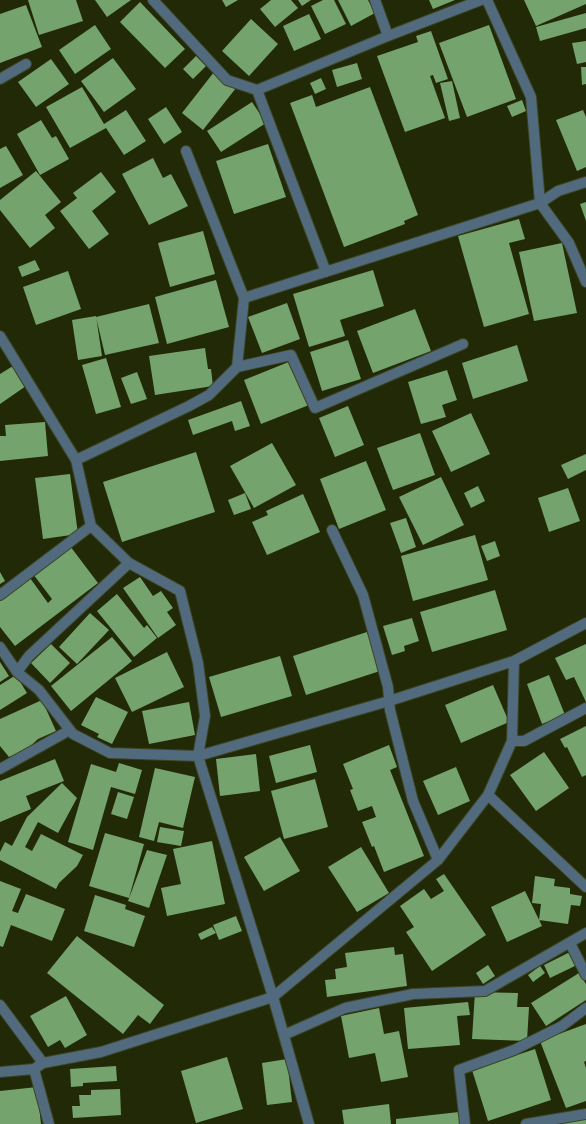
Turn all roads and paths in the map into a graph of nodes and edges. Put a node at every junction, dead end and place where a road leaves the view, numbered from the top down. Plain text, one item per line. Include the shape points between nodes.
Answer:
1 (153, 0) edge
2 (375, 0) edge
3 (481, 0) edge
4 (487, 0) edge
5 (388, 36) junction
6 (26, 64) dead end
7 (0, 79) edge
8 (257, 90) junction
9 (186, 151) dead end
10 (586, 182) edge
11 (540, 203) junction
12 (326, 272) junction
13 (586, 282) edge
14 (244, 298) junction
15 (0, 336) edge
16 (463, 344) dead end
17 (236, 367) junction
18 (76, 460) junction
19 (91, 526) junction
20 (332, 530) dead end
21 (128, 563) junction
22 (0, 595) edge
23 (586, 623) edge
24 (0, 647) edge
25 (514, 661) junction
26 (17, 672) junction
27 (389, 701) junction
28 (586, 708) edge
29 (70, 730) junction
30 (512, 741) junction
31 (198, 756) junction
32 (0, 769) edge
33 (488, 795) junction
34 (438, 860) junction
35 (586, 887) edge
36 (586, 933) edge
37 (572, 948) dead end
38 (586, 975) edge
39 (273, 997) junction
40 (0, 1005) edge
41 (586, 1008) edge
42 (284, 1035) junction
43 (43, 1063) junction
44 (34, 1069) junction
45 (0, 1072) edge
46 (586, 1114) edge
47 (49, 1124) edge
48 (309, 1124) edge
49 (465, 1124) edge
50 (526, 1124) edge

1 - 8 street via 227,80
2 - 5 street
3 - 5 street
4 - 11 street via 531,97
5 - 8 street
6 - 7 street
8 - 12 street
9 - 14 street
10 - 11 street via 558,191
11 - 12 street
11 - 13 street via 569,243
12 - 14 street
14 - 17 street
15 - 18 street
16 - 17 street via 315,408 291,355
17 - 18 street via 209,395
18 - 19 street
19 - 21 street
19 - 22 street
20 - 27 street via 363,595 388,688
21 - 26 street via 29,656
21 - 31 street via 180,591 198,663 205,716
23 - 25 street
24 - 26 street
25 - 27 street
25 - 30 street
26 - 29 street via 39,690
27 - 31 street
27 - 34 street via 413,801
28 - 30 street via 524,741
29 - 31 street via 110,753
29 - 32 street
30 - 33 street
31 - 39 street
33 - 34 street
33 - 35 street
34 - 39 street
36 - 42 street via 485,991 413,994 345,1008
37 - 38 street
39 - 42 street
39 - 43 street via 101,1052
40 - 43 street
41 - 49 street via 562,1026 514,1050 459,1070
42 - 48 street
43 - 44 street
44 - 45 street
44 - 47 street
46 - 50 street

